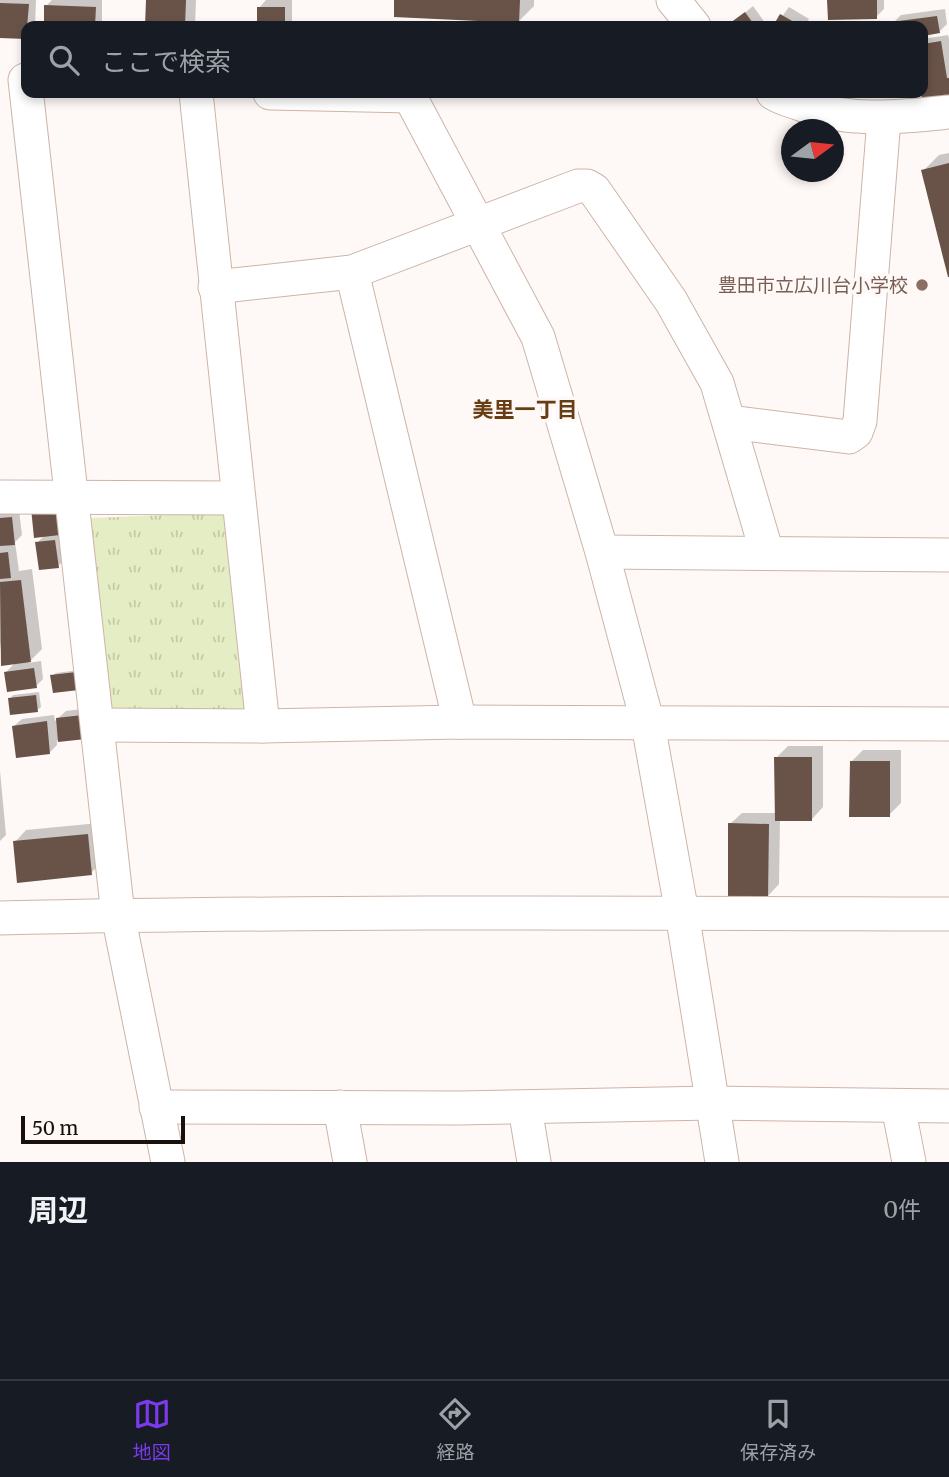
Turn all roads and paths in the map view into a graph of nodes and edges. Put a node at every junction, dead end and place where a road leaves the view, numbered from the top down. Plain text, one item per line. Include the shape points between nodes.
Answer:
1 (673, 0) edge
2 (690, 21) edge
3 (17, 80) edge
4 (196, 98) edge
5 (411, 98) edge
6 (786, 98) edge
7 (949, 112) edge
8 (884, 119) junction
9 (478, 225) junction
10 (352, 272) junction
11 (215, 287) junction
12 (730, 422) junction
13 (69, 496) junction
14 (0, 497) edge
15 (237, 498) junction
16 (602, 552) junction
17 (767, 553) junction
18 (949, 555) edge
19 (460, 722) junction
20 (648, 724) junction
21 (949, 724) edge
22 (98, 725) junction
23 (263, 726) junction
24 (682, 913) junction
25 (949, 914) edge
26 (118, 915) junction
27 (0, 918) edge
28 (712, 1103) junction
29 (898, 1106) junction
30 (949, 1106) edge
31 (156, 1107) junction
32 (340, 1107) junction
33 (525, 1108) junction
34 (168, 1162) edge
35 (350, 1162) edge
36 (534, 1162) edge
37 (722, 1162) edge
38 (909, 1162) edge

1 - 2 street
3 - 13 street
4 - 11 street
5 - 9 street
6 - 8 street via 824,113
7 - 8 street
8 - 12 street via 856,432 849,437
9 - 10 street
9 - 12 street via 578,186 594,190 671,301 717,383
9 - 16 street via 538,337
10 - 11 street
10 - 19 street
11 - 15 street
12 - 17 street
13 - 14 street
13 - 15 street
13 - 22 street
15 - 23 street
16 - 17 street
16 - 20 street
17 - 18 street
19 - 20 street
19 - 23 street
20 - 21 street
20 - 24 street
22 - 23 street
22 - 26 street
24 - 25 street
24 - 26 street
24 - 28 street
26 - 27 street
26 - 31 street
28 - 29 street
28 - 33 street
28 - 37 street
29 - 30 street
29 - 38 street
31 - 32 street
31 - 34 street
32 - 33 street
32 - 35 street
33 - 36 street

